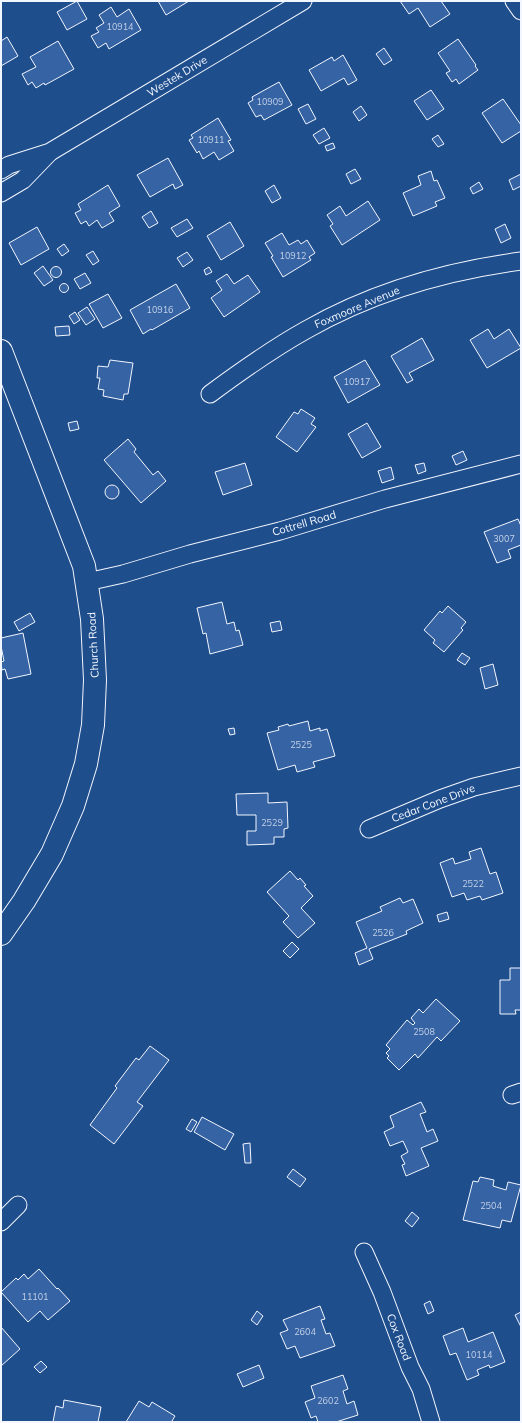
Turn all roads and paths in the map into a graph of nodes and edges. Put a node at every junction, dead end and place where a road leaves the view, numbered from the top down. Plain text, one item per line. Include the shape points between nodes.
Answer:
1 (303, 1) edge
2 (514, 1) edge
3 (521, 11) edge
4 (50, 152) junction
5 (1, 170) edge
6 (1, 193) edge
7 (521, 262) edge
8 (1, 351) edge
9 (210, 394) dead end
10 (521, 464) edge
11 (87, 582) junction
12 (521, 776) edge
13 (369, 829) dead end
14 (1, 934) edge
15 (18, 1205) dead end
16 (1, 1222) edge
17 (364, 1252) dead end
18 (431, 1422) edge

1 - 4 street, Westek Drive
2 - 3 street
4 - 5 street, Westek Drive
4 - 6 street, Westek Drive via 22,180
7 - 9 street, Foxmoore Avenue via 441,276 392,291 344,310 275,348
8 - 11 main road, Church Road via 84,566
10 - 11 street, Cottrell Road
11 - 14 main road, Church Road via 95,680 93,725 86,764 73,806 52,854
12 - 13 street, Cedar Cone Drive via 474,787
15 - 16 street
17 - 18 street, Cox Road via 421,1389

